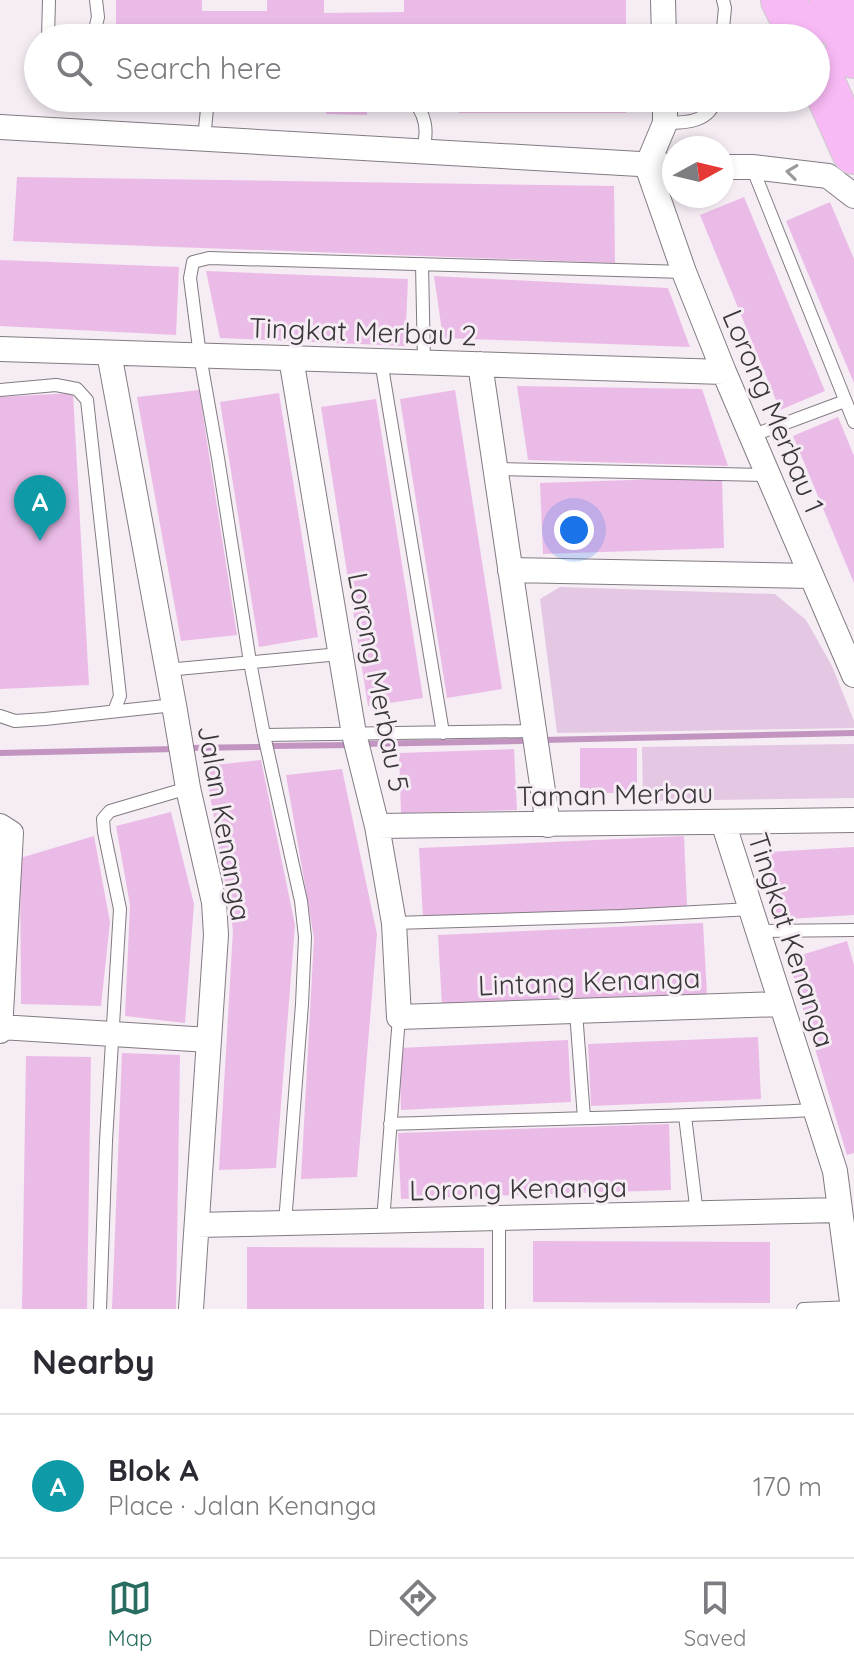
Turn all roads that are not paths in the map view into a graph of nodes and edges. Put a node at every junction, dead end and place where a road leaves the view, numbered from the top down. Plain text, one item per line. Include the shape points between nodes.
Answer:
1 (49, 0) edge
2 (96, 0) edge
3 (663, 0) edge
4 (723, 0) edge
5 (783, 0) edge
6 (823, 18) edge
7 (48, 24) edge
8 (96, 24) edge
9 (664, 24) edge
10 (723, 24) edge
11 (830, 27) edge
12 (854, 56) edge
13 (830, 98) edge
14 (207, 112) edge
15 (421, 112) edge
16 (665, 112) edge
17 (709, 112) edge
18 (665, 123) junction
19 (0, 127) edge
20 (204, 139) junction
21 (422, 152) junction
22 (854, 152) edge
23 (647, 166) junction
24 (662, 166) edge
25 (734, 167) edge
26 (752, 167) junction
27 (854, 196) edge
28 (422, 264) junction
29 (684, 272) junction
30 (0, 349) edge
31 (109, 353) junction
32 (200, 356) junction
33 (291, 358) junction
34 (381, 361) junction
35 (424, 363) junction
36 (480, 364) junction
37 (724, 372) junction
38 (0, 390) edge
39 (845, 401) junction
40 (854, 422) edge
41 (751, 436) junction
42 (495, 469) junction
43 (767, 475) junction
44 (510, 570) junction
45 (811, 576) junction
46 (849, 648) edge
47 (340, 654) junction
48 (250, 662) junction
49 (166, 670) junction
50 (854, 675) edge
51 (174, 705) junction
52 (114, 711) junction
53 (0, 716) edge
54 (534, 731) junction
55 (443, 733) junction
56 (354, 734) junction
57 (264, 735) junction
58 (188, 788) junction
59 (854, 820) edge
60 (723, 822) junction
61 (548, 825) junction
62 (0, 826) edge
63 (377, 826) junction
64 (754, 920) junction
65 (394, 923) junction
66 (854, 930) edge
67 (781, 1004) junction
68 (576, 1012) junction
69 (399, 1017) junction
70 (0, 1029) edge
71 (113, 1034) junction
72 (209, 1040) junction
73 (815, 1110) junction
74 (685, 1116) junction
75 (584, 1118) junction
76 (390, 1124) junction
77 (840, 1210) junction
78 (697, 1214) junction
79 (499, 1218) junction
80 (383, 1221) junction
81 (285, 1223) junction
82 (197, 1225) junction
83 (854, 1307) edge
84 (100, 1309) edge
85 (191, 1309) edge
86 (499, 1309) edge
87 (803, 1309) edge

1 - 7 lane
2 - 8 lane
3 - 9 street
4 - 10 lane
5 - 6 highway
11 - 12 highway
13 - 22 highway
14 - 20 lane
15 - 21 lane via 427,127
16 - 18 street
17 - 18 lane via 684,123
18 - 23 street
19 - 20 street
20 - 21 street
21 - 23 street
23 - 24 street
23 - 29 street, Lorong Merbau 1
25 - 26 street
27 -> 26 street via 828,176
26 - 39 lane
28 - 29 lane
28 - 32 lane via 209,258 193,262 190,278
28 - 35 lane
29 - 37 street, Lorong Merbau 1
30 - 31 street, Tingkat Merbau 2
31 - 32 street, Tingkat Merbau 2
31 - 49 street, Jalan Kenanga
32 - 33 street, Tingkat Merbau 2
32 - 48 lane
33 - 34 street, Tingkat Merbau 2
33 - 47 street, Lorong Merbau 5
34 - 35 street, Tingkat Merbau 2
34 - 55 lane
35 - 36 street, Tingkat Merbau 2
36 - 37 street, Tingkat Merbau 2
36 - 42 street
37 - 41 street, Lorong Merbau 1
38 - 52 lane via 56,385 77,389 87,400 120,696
39 - 40 lane
39 - 41 lane
41 - 43 street, Lorong Merbau 1
42 - 43 lane
42 - 44 street
43 - 45 street, Lorong Merbau 1
44 - 45 street
44 - 54 street
45 - 46 street, Lorong Merbau 1
46 - 50 street, Lorong Merbau 1
47 - 48 lane
47 - 56 street, Lorong Merbau 5
48 - 49 lane
48 - 57 lane
49 - 51 street, Jalan Kenanga
51 - 52 lane
51 - 58 street, Jalan Kenanga
52 - 53 lane via 15,721
54 - 55 lane
54 - 61 street
55 - 56 lane
56 - 57 lane
56 - 63 street, Lorong Merbau 5
57 - 81 lane via 305,937
58 - 71 lane via 110,811 103,819 120,909
58 - 72 street, Jalan Kenanga via 214,902
59 - 60 street, Taman Merbau
60 - 61 street, Taman Merbau
60 - 64 street, Tingkat Kenanga
61 - 63 street, Taman Merbau
62 - 70 street via 11,833
63 - 65 street, Lorong Merbau 5
64 - 65 lane via 621,916
64 - 66 lane
64 - 67 street, Tingkat Kenanga
65 - 69 street, Lorong Merbau 5
67 - 68 street, Lintang Kenanga
67 - 73 street, Tingkat Kenanga
68 - 69 street, Lintang Kenanga
68 - 75 lane
69 - 76 lane
70 - 71 street
71 - 72 street
71 - 84 lane
72 - 82 street, Jalan Kenanga
73 - 74 lane
73 - 77 street, Tingkat Kenanga via 840,1170
74 - 75 lane
74 - 78 lane
75 - 76 lane
76 - 80 lane
77 - 78 street, Lorong Kenanga
77 - 83 street, Tingkat Kenanga
78 - 79 street, Lorong Kenanga
79 - 80 street, Lorong Kenanga
79 - 86 lane
80 - 81 street, Lorong Kenanga
81 - 82 street, Lorong Kenanga
82 - 85 street, Jalan Kenanga
83 - 87 lane

